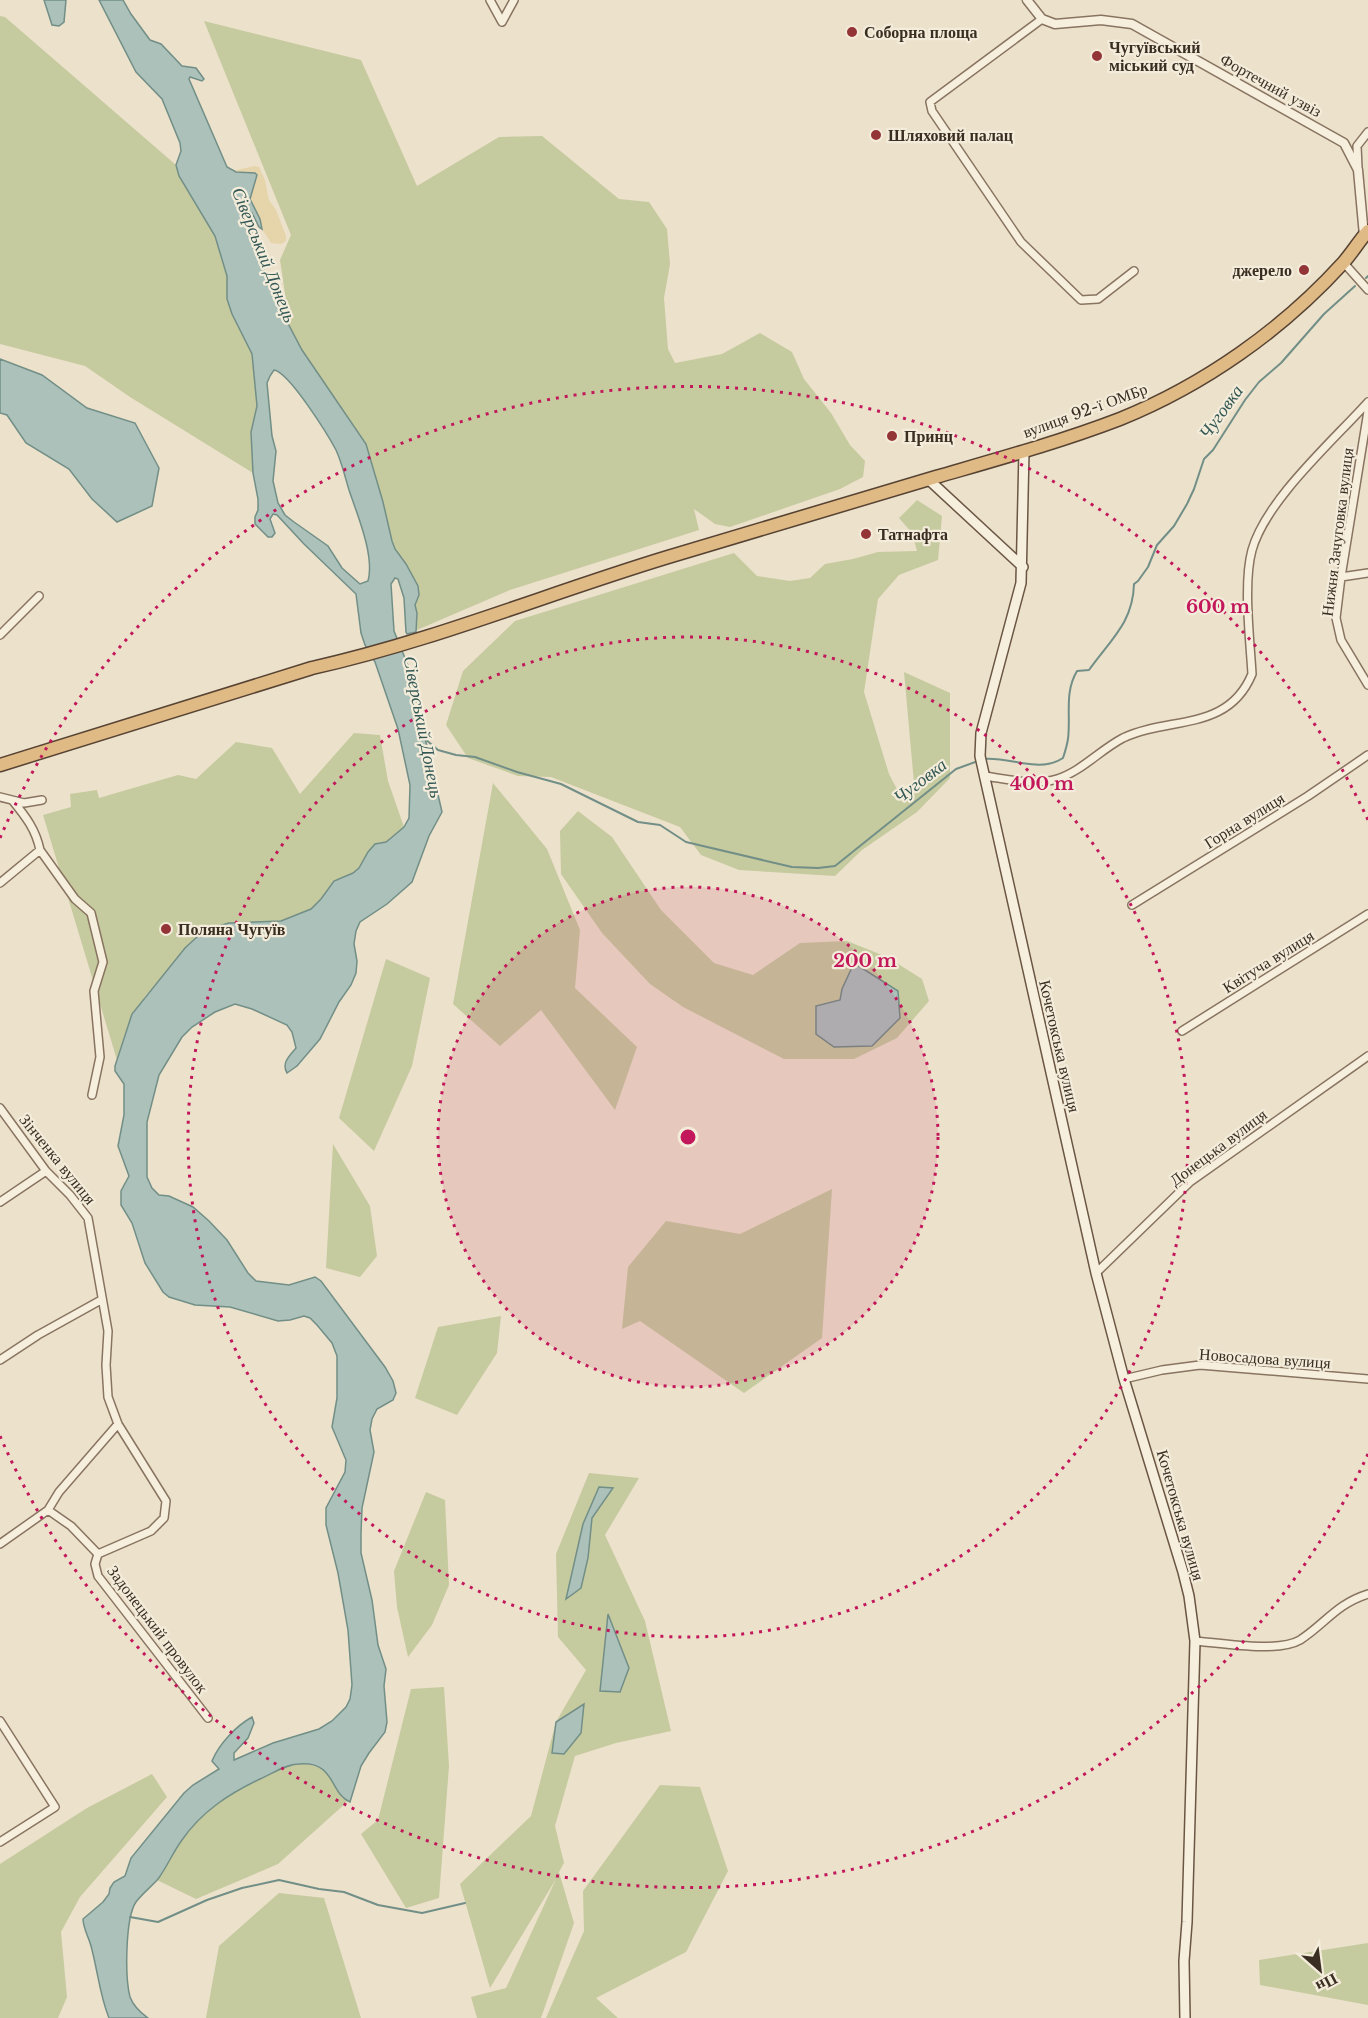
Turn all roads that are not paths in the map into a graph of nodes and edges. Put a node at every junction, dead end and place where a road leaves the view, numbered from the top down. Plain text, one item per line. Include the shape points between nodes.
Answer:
1 (490, 0) edge
2 (514, 0) edge
3 (1027, 0) edge
4 (1042, 20) junction
5 (1368, 132) edge
6 (1358, 170) junction
7 (1366, 233) edge
8 (1343, 262) junction
9 (1134, 271) dead end
10 (1368, 290) edge
11 (1368, 402) edge
12 (1368, 411) edge
13 (1024, 451) junction
14 (928, 479) junction
15 (1023, 567) junction
16 (1368, 573) edge
17 (1341, 577) junction
18 (39, 596) dead end
19 (0, 635) edge
20 (1368, 685) edge
21 (1368, 755) edge
22 (0, 765) edge
23 (984, 776) junction
24 (0, 797) edge
25 (42, 800) dead end
26 (14, 801) junction
27 (40, 850) junction
28 (0, 883) edge
29 (1132, 905) dead end
30 (1368, 914) edge
31 (1182, 1031) dead end
32 (1368, 1056) edge
33 (92, 1095) dead end
34 (0, 1108) edge
35 (46, 1171) junction
36 (0, 1202) edge
37 (1096, 1273) junction
38 (101, 1300) junction
39 (0, 1360) edge
40 (1124, 1379) junction
41 (1368, 1380) edge
42 (118, 1424) junction
43 (48, 1510) junction
44 (0, 1544) edge
45 (98, 1554) junction
46 (1368, 1594) edge
47 (1195, 1641) junction
48 (208, 1718) dead end
49 (0, 1721) edge
50 (0, 1842) edge
51 (1185, 2018) edge

1 - 2 street via 502,22
3 - 4 street
4 - 6 street, Фортечний узвіз via 1055,24 1101,20 1132,24 1344,142
4 - 9 street via 930,102 932,111 1021,242 1081,300 1098,299
5 - 6 street, Фортечний узвіз via 1357,146
6 - 7 street, Фортечний узвіз
7 - 8 highway, вулиця 92-ї ОМБр
8 - 10 street
8 - 13 highway, вулиця 92-ї ОМБр via 1292,312 1211,372 1121,418
11 - 23 street, Нижня Зачуговка вулиця via 1290,485 1259,531 1248,574 1252,674 1238,698 1212,715 1125,737 1057,778 1041,781
12 - 17 street, Нижня Зачуговка вулиця
13 - 14 highway, вулиця 92-ї ОМБр
13 - 15 main road, Кочетокська вулиця
14 - 15 main road
14 - 22 highway, вулиця 92-ї ОМБр via 640,566 417,640 312,668
15 - 23 main road, Кочетокська вулиця via 981,733
16 - 17 street
17 - 20 street, Нижня Зачуговка вулиця via 1336,618 1341,640
18 - 19 street
21 - 29 street, Горна вулиця
23 - 37 main road, Кочетокська вулиця
24 - 26 street
25 - 26 street
26 - 27 street via 37,836
27 - 28 street
27 - 33 street via 75,899 91,914 103,962 94,991 100,1057
30 - 31 street, Квітуча вулиця
32 - 37 street, Донецька вулиця via 1190,1182
34 - 35 street, Зінченка вулиця
35 - 36 street
35 - 38 street, Зінченка вулиця via 88,1218
37 - 40 main road, Кочетокська вулиця
38 - 39 street
38 - 42 street, Задонецький провулок via 108,1331 108,1397
40 - 41 street, Новосадова вулиця via 1200,1365
40 - 47 main road, Кочетокська вулиця via 1183,1572
42 - 43 street
42 - 45 street, Задонецький провулок via 166,1501 164,1518 151,1531
43 - 44 street
43 - 45 street, Задонецький провулок via 71,1526
45 - 48 street, Задонецький провулок via 98,1576
46 - 47 street via 1338,1607 1300,1639 1281,1647
47 - 51 main road, Кочетокська вулиця
49 - 50 street via 55,1807

